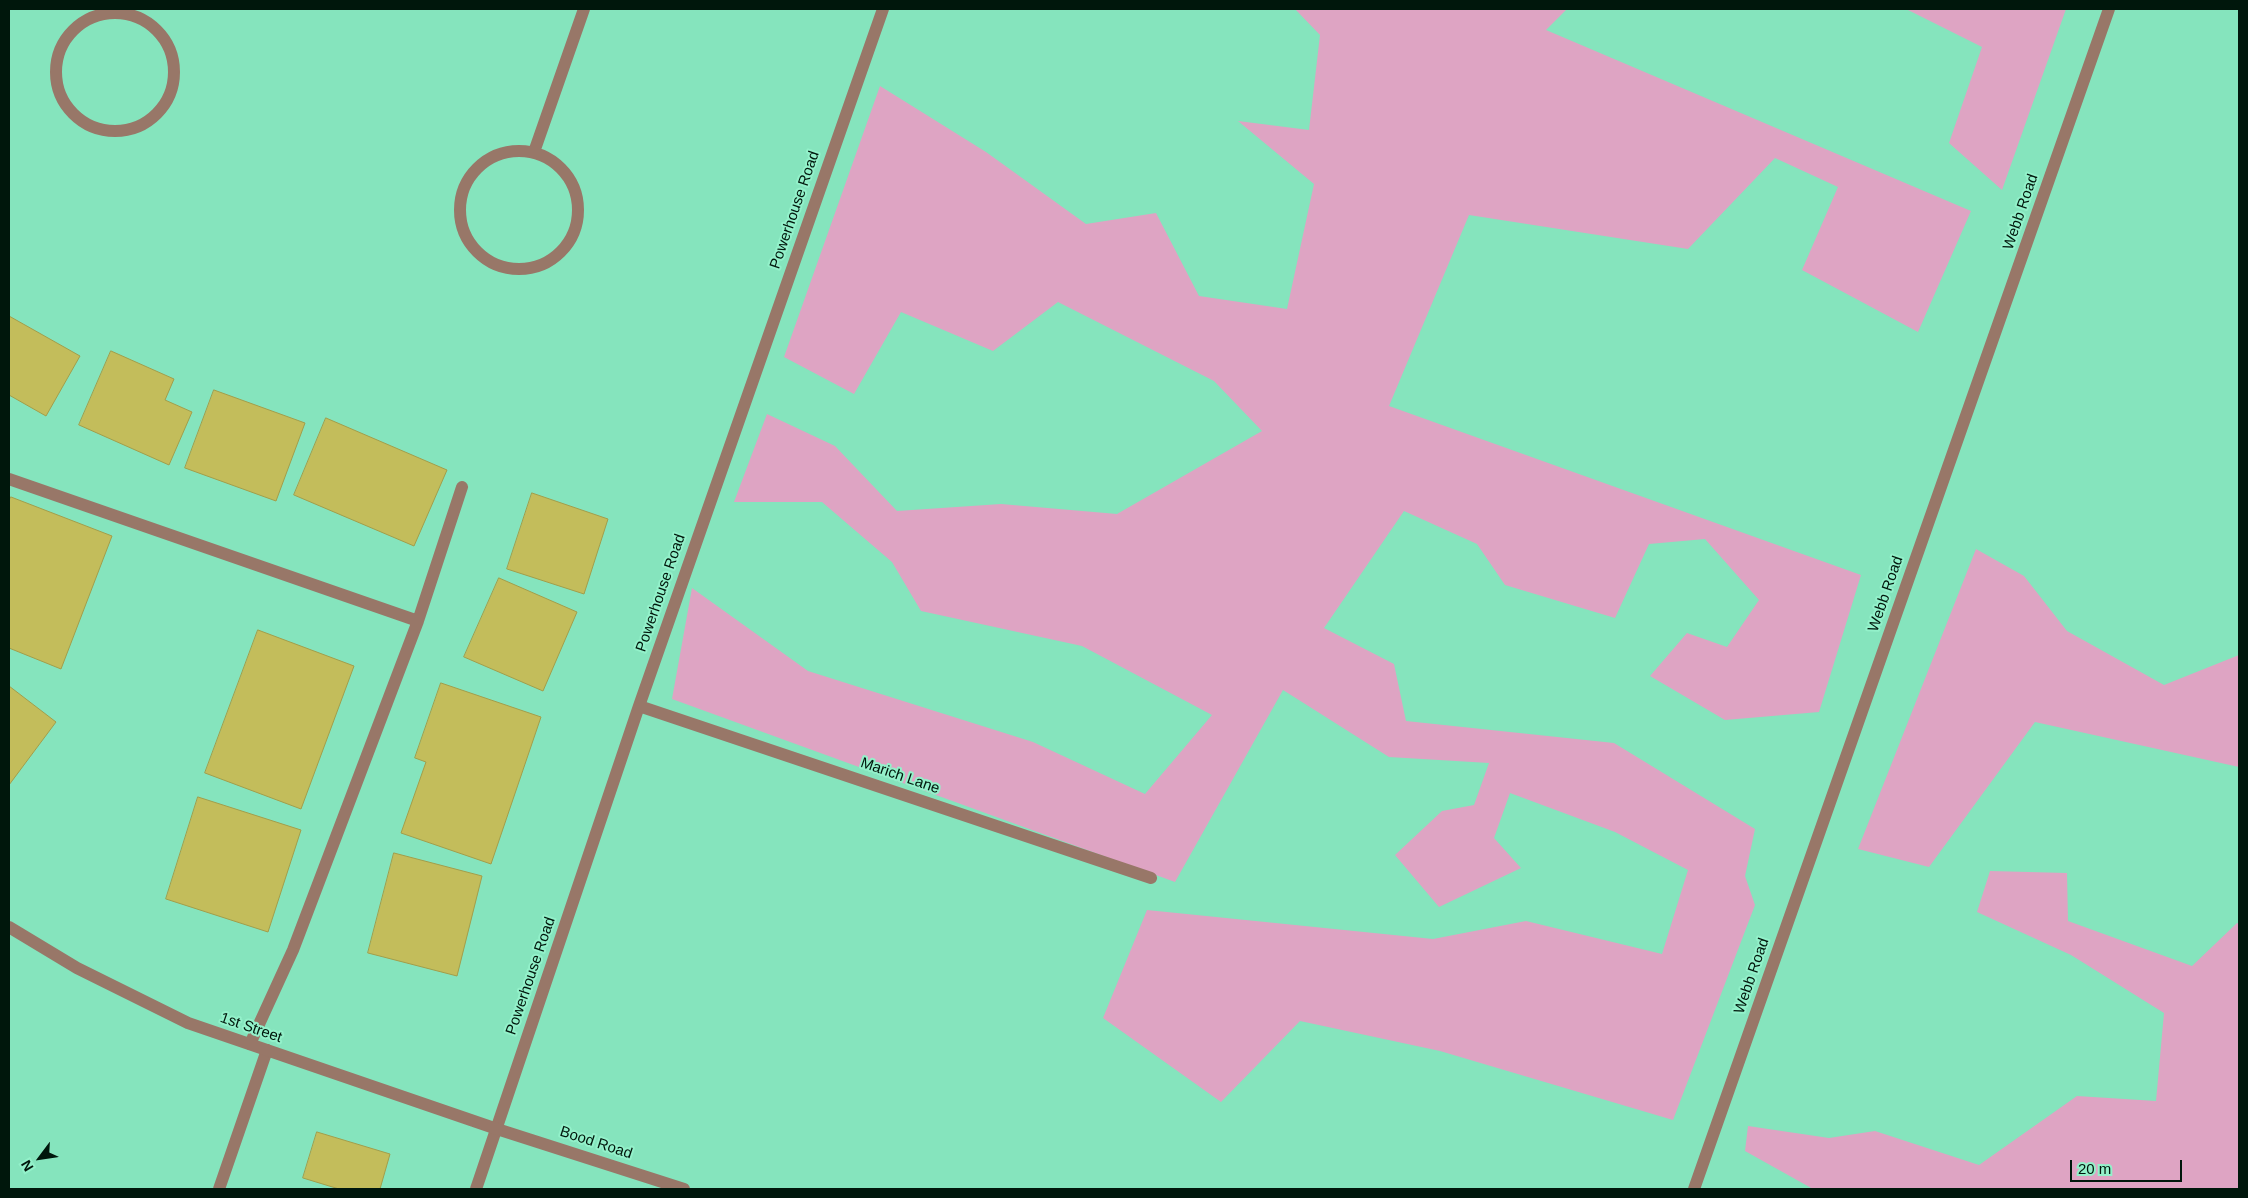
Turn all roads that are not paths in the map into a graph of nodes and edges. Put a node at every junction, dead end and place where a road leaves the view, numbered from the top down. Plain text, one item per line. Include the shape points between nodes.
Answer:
1 (584, 9) edge
2 (883, 9) edge
3 (2109, 9) edge
4 (88, 13) edge
5 (534, 152) junction
6 (9, 479) edge
7 (462, 487) dead end
8 (418, 621) junction
9 (639, 706) junction
10 (1151, 878) dead end
11 (9, 927) edge
12 (250, 1044) junction
13 (268, 1050) junction
14 (497, 1129) junction
15 (219, 1189) edge
16 (476, 1189) edge
17 (684, 1189) edge
18 (1694, 1189) edge

1 - 5 street
2 - 9 street, Powerhouse Road
3 - 18 street, Webb Road
4 - 4 street via 60,47 55,67 57,88 69,110 89,126 113,132 137,128 158,114 171,93 175,68 168,44 152,25 130,14
5 - 5 street via 513,150 493,156 476,168 464,186 459,206 461,227 473,249 493,264 517,270 541,266 562,253 575,232 579,207 572,183 557,164
6 - 8 street
7 - 8 street
8 - 12 street via 293,950
9 - 10 street, Marich Lane
9 - 14 street, Powerhouse Road
11 - 12 street, 1st Street via 77,968 188,1024
12 - 13 street, 1st Street
13 - 14 street, 1st Street
13 - 15 street
14 - 16 street, Powerhouse Road
14 - 17 street, Bood Road

